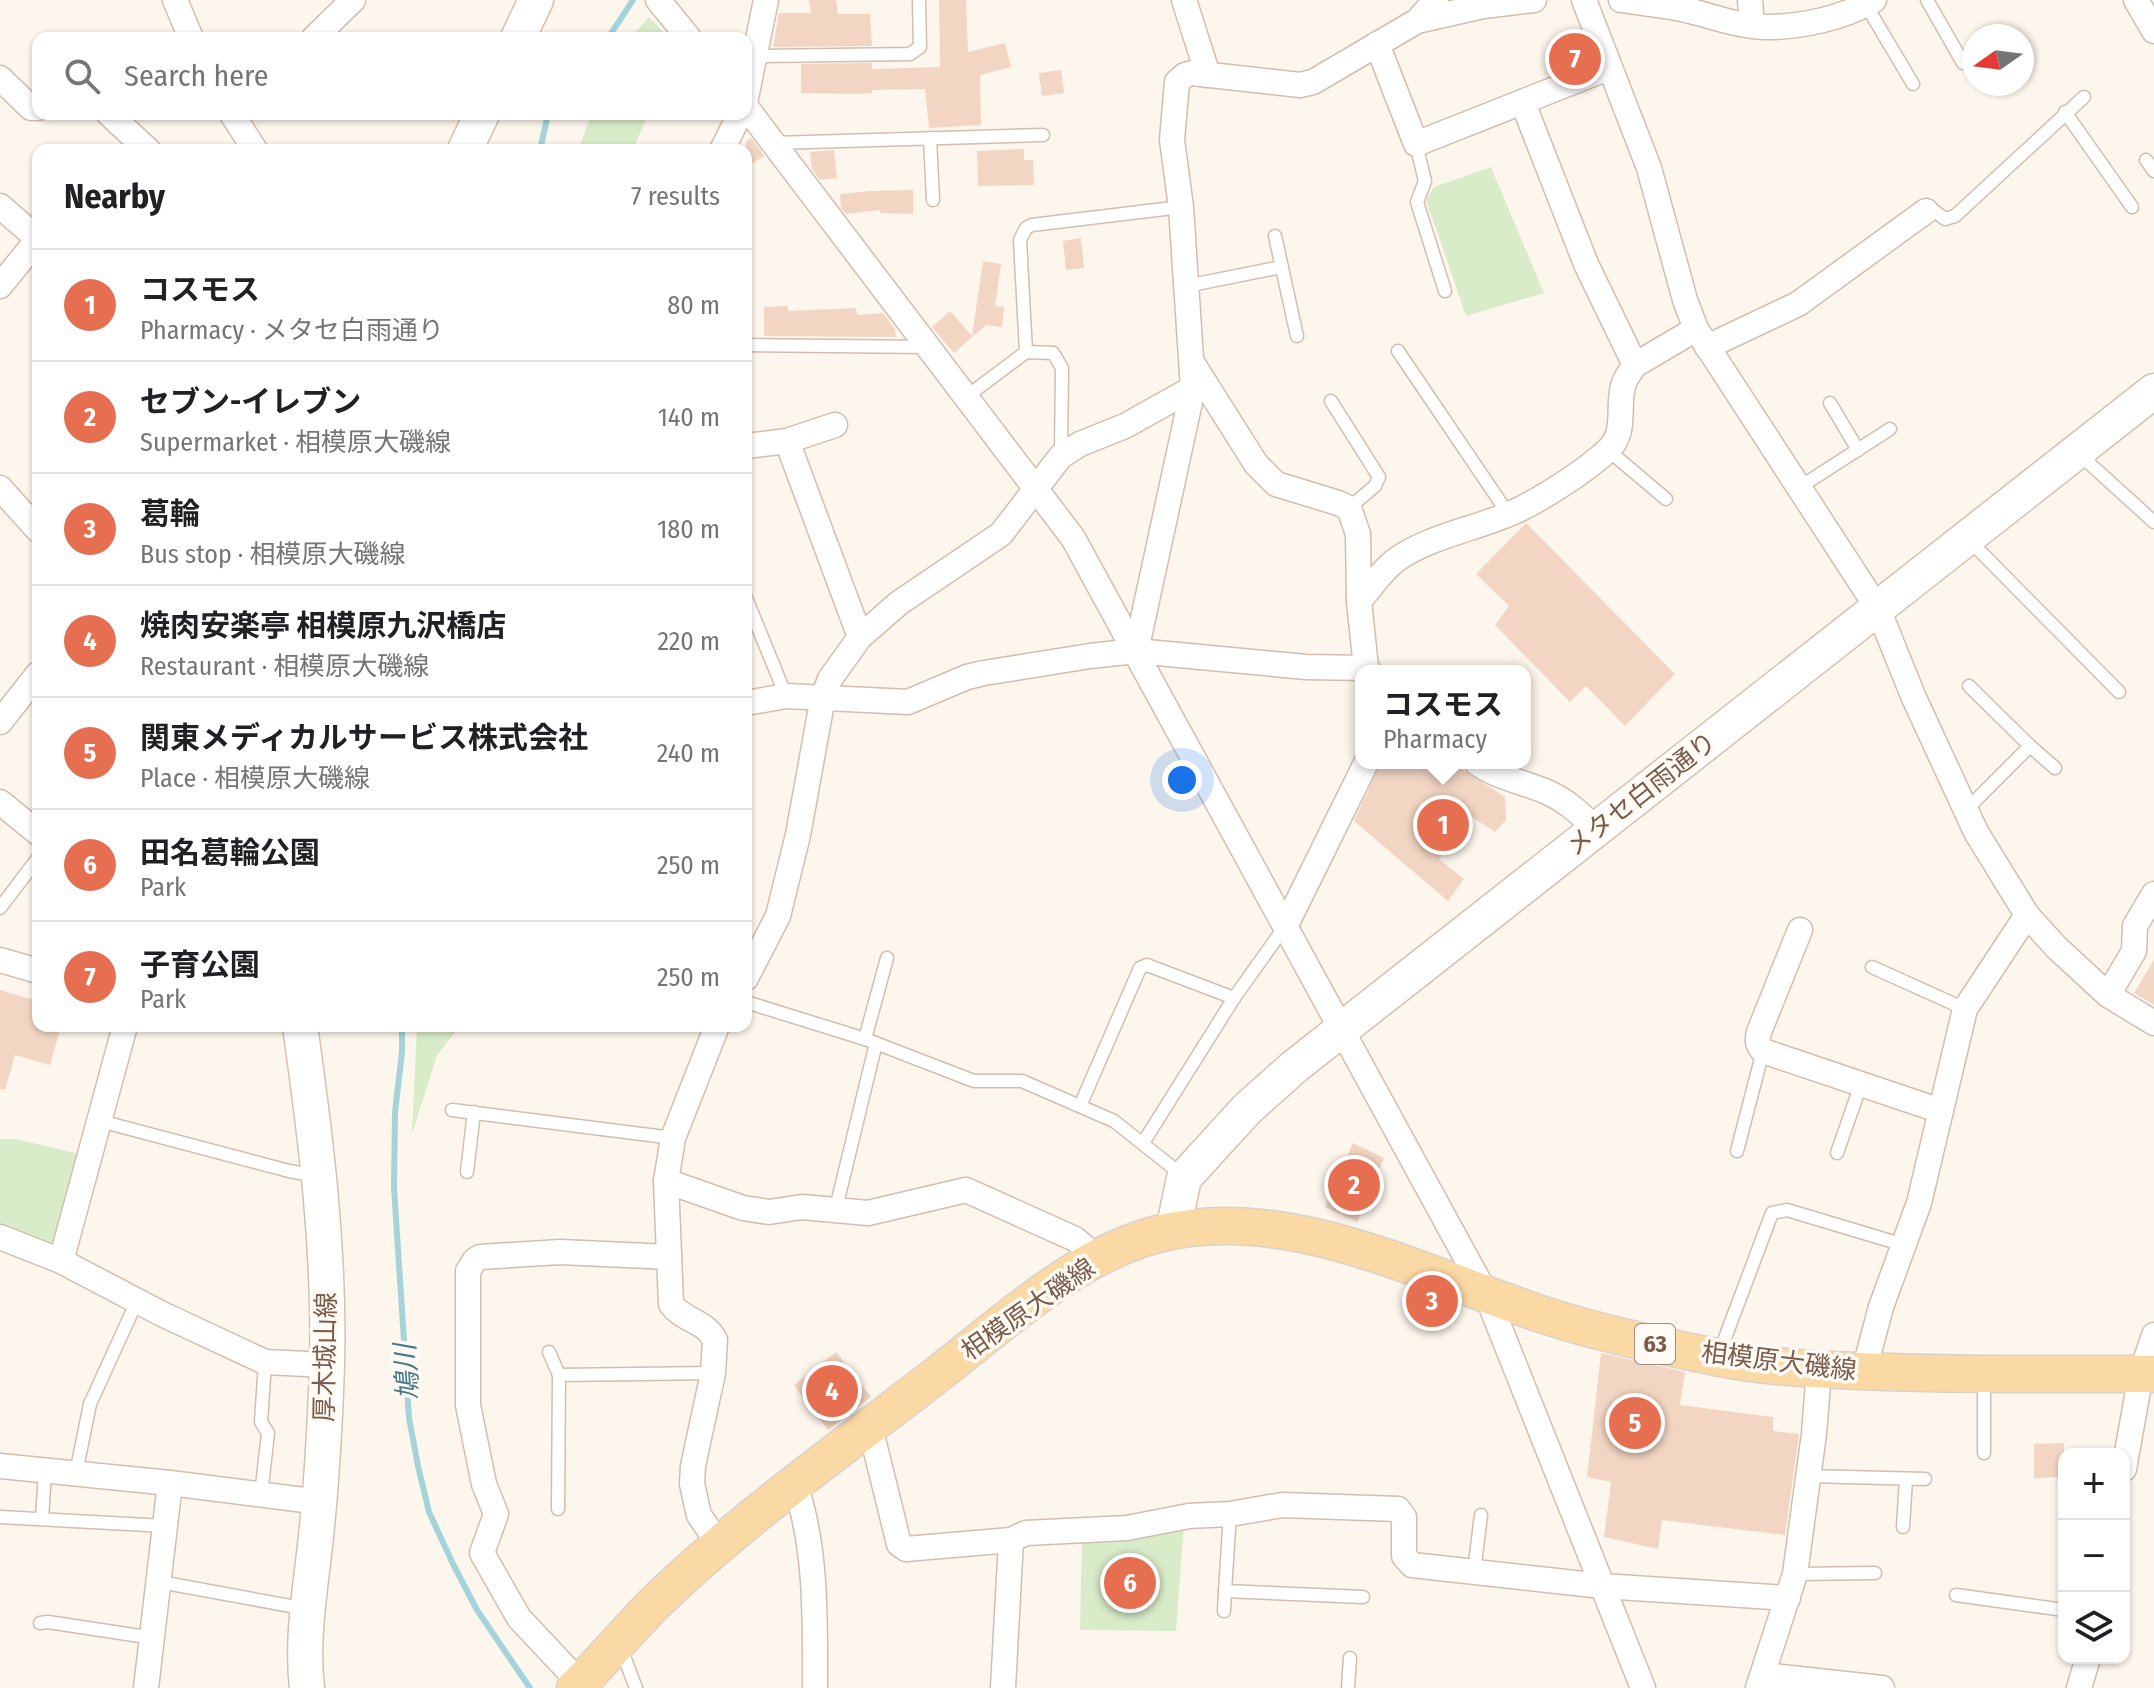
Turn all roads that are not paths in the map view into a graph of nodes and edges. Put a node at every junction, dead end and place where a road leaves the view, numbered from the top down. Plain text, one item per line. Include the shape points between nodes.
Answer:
1 (175, 0) edge
2 (353, 0) edge
3 (536, 0) edge
4 (766, 0) edge
5 (919, 0) edge
6 (1184, 0) edge
7 (1436, 0) edge
8 (1534, 0) edge
9 (1584, 0) edge
10 (1621, 0) edge
11 (1750, 0) edge
12 (1927, 0) edge
13 (2136, 0) edge
14 (1870, 2) edge
15 (665, 9) edge
16 (1417, 21) junction
17 (1752, 25) junction
18 (2154, 31) edge
19 (188, 32) edge
20 (320, 32) edge
21 (521, 32) edge
22 (684, 32) edge
23 (1377, 44) junction
24 (755, 56) junction
25 (1962, 61) edge
26 (1608, 68) junction
27 (752, 70) edge
28 (1208, 75) junction
29 (0, 78) edge
30 (1913, 84) dead end
31 (2084, 97) dead end
32 (1523, 103) junction
33 (32, 108) edge
34 (2065, 112) junction
35 (752, 115) edge
36 (116, 120) edge
37 (237, 120) edge
38 (479, 120) edge
39 (737, 120) edge
40 (1043, 135) dead end
41 (930, 138) junction
42 (774, 143) junction
43 (142, 144) edge
44 (251, 144) edge
45 (468, 144) edge
46 (725, 144) edge
47 (1416, 144) junction
48 (933, 200) dead end
49 (0, 206) edge
50 (1181, 207) junction
51 (2132, 207) dead end
52 (1926, 211) joint
53 (32, 234) edge
54 (1275, 236) dead end
55 (32, 246) edge
56 (1282, 267) junction
57 (0, 286) edge
58 (1186, 286) junction
59 (1445, 291) dead end
60 (1297, 336) dead end
61 (1702, 338) junction
62 (752, 345) edge
63 (926, 347) junction
64 (1398, 351) dead end
65 (1026, 352) junction
66 (1191, 361) junction
67 (1635, 365) junction
68 (1193, 388) junction
69 (2154, 391) edge
70 (966, 397) junction
71 (1331, 401) dead end
72 (1830, 403) dead end
73 (835, 425) dead end
74 (1890, 429) dead end
75 (787, 441) junction
76 (752, 445) edge
77 (1608, 450) junction
78 (1858, 450) junction
79 (2077, 452) junction
80 (1061, 456) junction
81 (1800, 487) junction
82 (0, 488) edge
83 (1036, 488) junction
84 (1666, 499) dead end
85 (1349, 508) junction
86 (1509, 515) junction
87 (2154, 522) edge
88 (32, 523) edge
89 (1967, 538) junction
90 (1359, 601) junction
91 (1878, 609) junction
92 (752, 613) edge
93 (860, 637) junction
94 (1136, 651) junction
95 (1366, 665) edge
96 (1355, 669) edge
97 (32, 682) edge
98 (1969, 686) dead end
99 (2119, 692) dead end
100 (786, 696) junction
101 (823, 697) junction
102 (752, 702) edge
103 (0, 722) edge
104 (2030, 746) junction
105 (2055, 768) dead end
106 (1363, 769) edge
107 (1486, 769) edge
108 (0, 802) edge
109 (1966, 810) junction
110 (32, 828) edge
111 (1596, 830) junction
112 (32, 866) edge
113 (2154, 894) edge
114 (0, 908) edge
115 (2027, 915) junction
116 (1286, 925) junction
117 (1800, 930) dead end
118 (887, 958) dead end
119 (0, 960) edge
120 (752, 966) edge
121 (1872, 967) dead end
122 (32, 969) edge
123 (2108, 995) junction
124 (1234, 998) junction
125 (752, 1004) edge
126 (1965, 1009) junction
127 (2154, 1023) edge
128 (1342, 1030) junction
129 (123, 1032) edge
130 (301, 1032) edge
131 (715, 1032) edge
132 (870, 1041) junction
133 (1763, 1051) junction
134 (1861, 1084) junction
135 (1080, 1106) junction
136 (452, 1110) dead end
137 (1941, 1111) junction
138 (474, 1112) junction
139 (100, 1121) junction
140 (673, 1138) junction
141 (1143, 1143) junction
142 (1737, 1151) dead end
143 (1837, 1153) dead end
144 (467, 1172) dead end
145 (321, 1177) junction
146 (1184, 1178) junction
147 (666, 1181) junction
148 (836, 1208) junction
149 (1173, 1231) junction
150 (0, 1237) edge
151 (1904, 1245) junction
152 (669, 1257) junction
153 (1097, 1258) junction
154 (61, 1261) junction
155 (1487, 1296) junction
156 (137, 1301) junction
157 (2154, 1335) edge
158 (549, 1352) dead end
159 (1717, 1357) junction
160 (265, 1362) junction
161 (327, 1365) junction
162 (1819, 1371) junction
163 (1864, 1371) junction
164 (713, 1373) junction
165 (1984, 1374) junction
166 (2148, 1374) edge
167 (559, 1375) junction
168 (870, 1427) junction
169 (2129, 1448) edge
170 (1984, 1453) dead end
171 (0, 1466) edge
172 (45, 1471) junction
173 (76, 1473) junction
174 (1808, 1476) junction
175 (1906, 1479) junction
176 (1925, 1479) dead end
177 (170, 1483) junction
178 (795, 1484) junction
179 (261, 1495) junction
180 (320, 1502) junction
181 (558, 1509) dead end
182 (1230, 1514) junction
183 (1481, 1515) dead end
184 (0, 1517) edge
185 (42, 1519) junction
186 (166, 1526) junction
187 (1903, 1527) dead end
188 (1011, 1540) junction
189 (720, 1546) junction
190 (1474, 1572) junction
191 (1875, 1573) dead end
192 (1795, 1574) junction
193 (160, 1582) junction
194 (1602, 1586) junction
195 (1225, 1591) junction
196 (1956, 1595) dead end
197 (1363, 1597) dead end
198 (1788, 1598) junction
199 (309, 1609) junction
200 (2058, 1609) edge
201 (1224, 1611) dead end
202 (40, 1623) dead end
203 (153, 1638) junction
204 (619, 1643) junction
205 (1350, 1658) dead end
206 (2086, 1664) edge
207 (1761, 1682) edge
208 (578, 1686) edge
209 (146, 1688) edge
210 (307, 1688) edge
211 (636, 1688) edge
212 (815, 1688) edge
213 (1003, 1688) edge
214 (1348, 1688) edge
215 (1643, 1688) edge
216 (1882, 1688) edge
217 (2079, 1688) edge

1 - 19 street
2 - 20 street
3 - 21 street
4 - 24 street
5 - 24 lane via 922,39 910,54
6 - 28 street
7 - 16 street
8 - 16 street
9 - 26 street
10 - 17 street
11 - 17 street
12 - 25 lane
13 - 18 street
14 - 17 street via 1822,20
14 - 30 lane
15 - 22 street
16 - 23 street
23 - 28 street via 1325,77 1300,85
23 - 47 street
24 - 27 street
26 - 32 street
26 - 61 street via 1649,168 1685,300
28 - 50 street via 1185,75 1177,82 1172,140
29 - 33 street
31 - 34 lane
32 - 47 street
32 - 67 street via 1586,264
34 - 51 lane
34 - 52 lane via 1955,216 1945,219
35 - 42 street
36 - 43 street
37 - 44 street
38 - 45 street
39 - 46 street
40 - 41 lane
41 - 42 lane
41 - 48 lane
42 - 63 street
47 - 59 lane via 1425,181 1417,202
49 - 53 street
50 - 58 street
50 - 65 lane via 1026,228 1020,240
52 - 61 street via 1798,304
54 - 56 lane
55 - 57 street
56 - 58 lane
56 - 60 lane
58 - 66 street
61 - 67 street
61 - 81 street
62 - 63 lane
63 - 70 street
64 - 86 lane
65 - 70 lane
65 - 80 lane via 1053,353 1060,362
66 - 68 street
66 - 85 street via 1268,478
67 - 77 street via 1623,385 1621,428
68 - 80 street
68 - 94 street
69 - 79 street, メタセ白雨通り
70 - 83 street
71 - 85 lane via 1379,477
72 - 78 lane
73 - 75 street
74 - 78 lane
75 - 76 street
75 - 93 street
77 - 84 lane
77 - 86 street
78 - 81 lane
79 - 87 lane
79 - 89 street, メタセ白雨通り
80 - 83 street
81 - 91 street
82 - 88 street
83 - 93 street via 1001,534 899,603
83 - 94 street via 1073,538
85 - 90 street via 1358,534
86 - 90 street via 1397,559
89 - 91 street, メタセ白雨通り
89 - 99 lane
90 - 95 street
91 - 109 street
91 - 111 street, メタセ白雨通り
92 - 100 lane
93 - 101 street
94 - 96 street
94 - 101 street via 984,673 908,702
94 - 116 street
97 - 103 street
98 - 104 lane
100 - 101 street
100 - 102 street
101 - 120 street via 778,916
104 - 105 lane
104 - 109 lane
106 - 116 street
107 - 111 street via 1548,792 1576,809
108 - 110 street
109 - 115 street
111 - 128 street, メタセ白雨通り
112 - 114 lane
113 - 123 street via 2137,921 2134,951
115 - 123 street
115 - 126 street
116 - 124 lane
116 - 128 street
117 - 133 street via 1759,1032 1757,1043
118 - 132 lane
119 - 122 street
121 - 126 lane
123 - 127 street
124 - 135 lane via 1143,966
124 - 141 lane
125 - 132 lane
126 - 137 street
128 - 146 street, メタセ白雨通り via 1247,1109
128 - 155 street
129 - 139 street
130 - 145 street, 厚木城山線
131 - 140 street
132 - 135 lane via 974,1081 1022,1081
132 - 148 lane
133 - 134 street
133 - 142 lane
134 - 137 street
134 - 143 lane
135 - 141 lane via 1114,1121
136 - 138 lane
137 - 151 street
138 - 140 lane
138 - 144 lane
139 - 145 lane
139 - 154 street
140 - 147 street
141 - 146 lane
145 - 161 street, 厚木城山線
146 - 149 street
147 - 148 street via 743,1208
147 - 152 street
148 - 153 street via 868,1213 966,1190 1075,1239
149 - 153 main road, 相模原大磯線 / 63
149 - 155 main road, 相模原大磯線 / 63 via 1217,1224 1289,1232 1353,1248
150 - 154 street
151 - 159 lane via 1787,1210 1772,1213
151 - 163 street
152 - 164 street via 671,1304 711,1332 716,1346
152 - 208 street via 560,1252 480,1257 468,1271 468,1405 484,1484 496,1514 482,1553 519,1618
153 - 168 main road, 相模原大磯線 / 63
154 - 156 street
155 - 159 main road, 相模原大磯線 / 63 via 1614,1335
155 - 194 street
156 - 160 street
156 - 173 lane via 90,1404
157 - 166 street
158 - 167 lane
159 - 162 main road, 相模原大磯線 / 63
160 - 161 street
160 - 179 lane via 261,1422 268,1433
161 - 180 street, 厚木城山線
162 - 163 main road, 相模原大磯線 / 63
162 - 174 street
163 - 165 main road, 相模原大磯線 / 63
164 - 167 lane
164 - 189 street via 692,1484 699,1515
165 - 166 main road, 相模原大磯線 / 63
165 - 170 lane
166 - 169 street
167 - 181 lane
168 - 178 main road, 相模原大磯線 / 63
168 - 188 street via 902,1548
171 - 172 street
172 - 173 street
172 - 185 lane
173 - 177 street
174 - 175 lane
174 - 192 street
175 - 176 lane
175 - 187 lane
177 - 179 street
177 - 186 street
178 - 189 main road, 相模原大磯線 / 63
178 - 212 street via 810,1554
179 - 180 street
180 - 199 street, 厚木城山線
182 - 188 street via 1127,1528 1026,1533
182 - 190 street via 1282,1505 1398,1509 1404,1517 1408,1563
182 - 195 lane
183 - 190 lane
184 - 185 lane
185 - 186 lane
186 - 193 street
188 - 213 street
189 - 204 main road, 相模原大磯線 / 63
190 - 194 street
191 - 192 lane
192 - 198 street
193 - 199 lane
193 - 203 street
194 - 198 street
194 - 215 street
195 - 197 lane
195 - 201 lane
196 - 200 lane
198 - 207 street
199 - 210 street, 厚木城山線
202 - 203 lane
203 - 209 street
204 - 208 main road, 相模原大磯線 / 63
204 - 211 lane
205 - 214 lane
206 - 217 street
207 - 216 street

